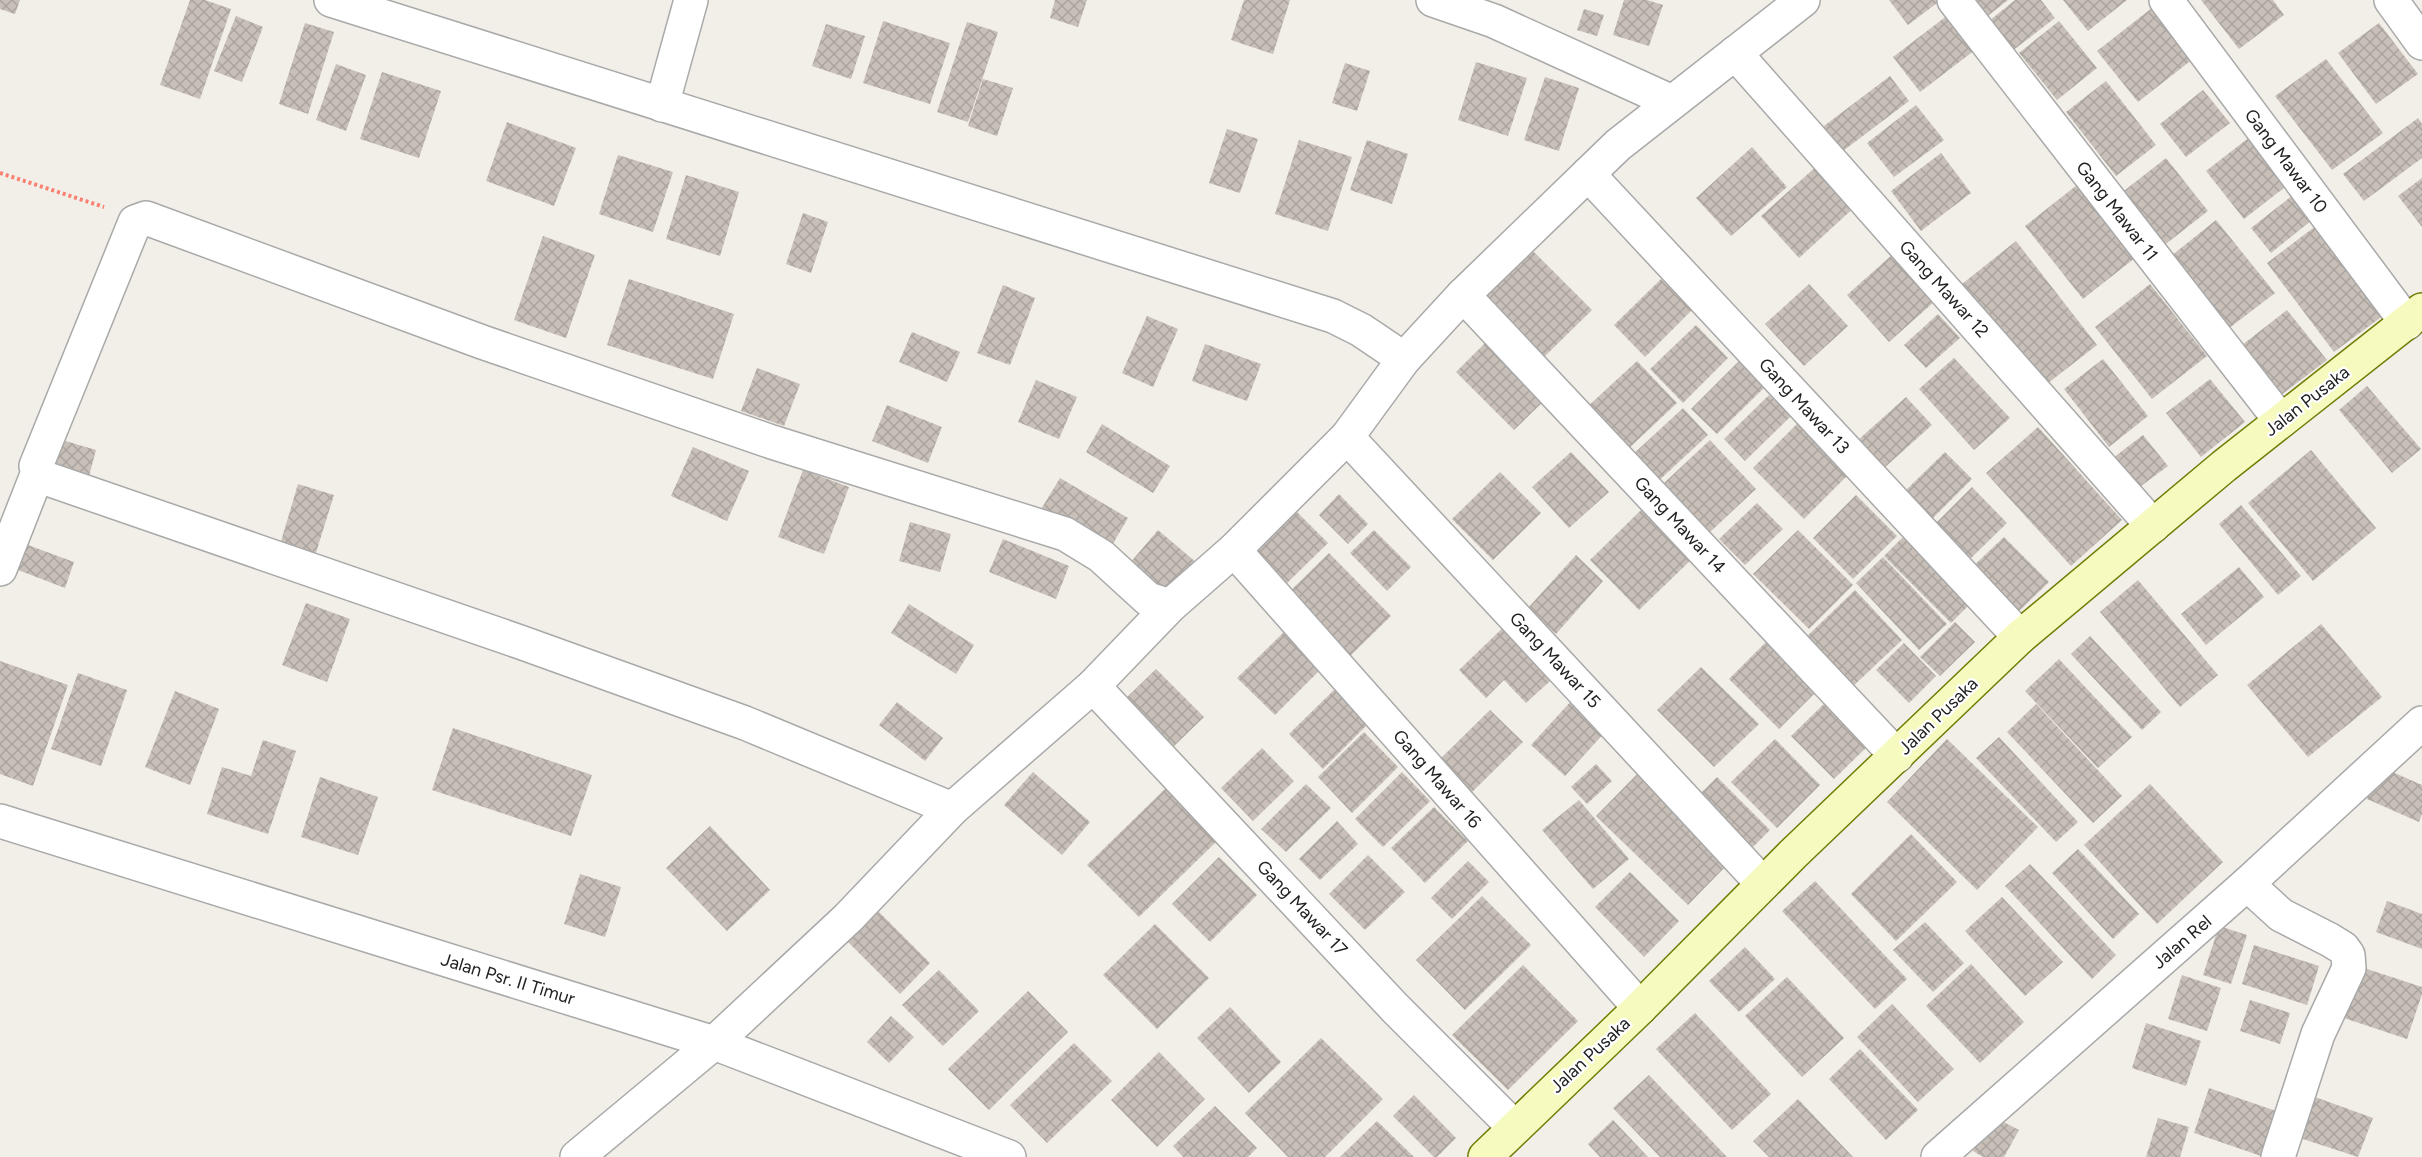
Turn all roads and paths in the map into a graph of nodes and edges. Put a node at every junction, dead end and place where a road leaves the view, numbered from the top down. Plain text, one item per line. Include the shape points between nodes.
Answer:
1 (331, 0) edge
2 (691, 0) edge
3 (1433, 0) edge
4 (1803, 0) edge
5 (1954, 0) edge
6 (2166, 0) edge
7 (2391, 0) edge
8 (1498, 11) edge
9 (2422, 43) edge
10 (1735, 53) junction
11 (1672, 102) junction
12 (662, 105) junction
13 (0, 173) edge
14 (1588, 174) junction
15 (139, 218) junction
16 (1463, 295) junction
17 (2414, 316) edge
18 (1404, 359) junction
19 (2281, 421) junction
20 (1347, 437) junction
21 (38, 472) junction
22 (2153, 526) junction
23 (1234, 550) junction
24 (0, 569) edge
25 (1170, 606) junction
26 (2020, 637) junction
27 (1093, 686) junction
28 (2422, 723) edge
29 (1897, 756) junction
30 (952, 809) junction
31 (0, 821) edge
32 (1763, 884) junction
33 (2247, 884) junction
34 (1640, 1008) junction
35 (714, 1043) junction
36 (1514, 1127) junction
37 (577, 1157) edge
38 (1009, 1157) edge
39 (1485, 1157) edge
40 (1938, 1157) edge
41 (2278, 1157) edge

1 - 12 street
2 - 12 street
3 - 8 street
4 - 10 street
5 - 19 street, Gang Mawar 11
6 - 17 street, Gang Mawar 10
7 - 9 street
8 - 11 street
10 - 11 street
10 - 22 street, Gang Mawar 12
11 - 14 street
12 - 18 street via 1333,316
13 - 15 path
14 - 16 street
14 - 26 street, Gang Mawar 13
15 - 21 street via 36,466
15 - 25 street via 761,438 1065,534 1101,556 1148,599
16 - 18 street
16 - 29 street, Gang Mawar 14
17 - 19 main road, Jalan Pusaka
18 - 20 street
19 - 22 main road, Jalan Pusaka
20 - 23 street
20 - 32 street, Gang Mawar 15
21 - 24 street
21 - 30 street via 42,477 746,723
22 - 26 main road, Jalan Pusaka
23 - 25 street
23 - 34 street, Gang Mawar 16
25 - 27 street
26 - 29 main road, Jalan Pusaka
27 - 30 street
27 - 36 street, Gang Mawar 17 via 1395,1008
28 - 33 street, Jalan Rel
29 - 32 main road, Jalan Pusaka
30 - 35 street via 848,918
31 - 35 street, Jalan Psr. II Timur
32 - 34 main road, Jalan Pusaka
33 - 40 street, Jalan Rel
33 - 41 street via 2268,906 2330,940 2348,955 2349,968 2318,1034
34 - 36 main road, Jalan Pusaka
35 - 37 street
35 - 38 street, Jalan Psr. II Timur
36 - 39 main road, Jalan Pusaka

